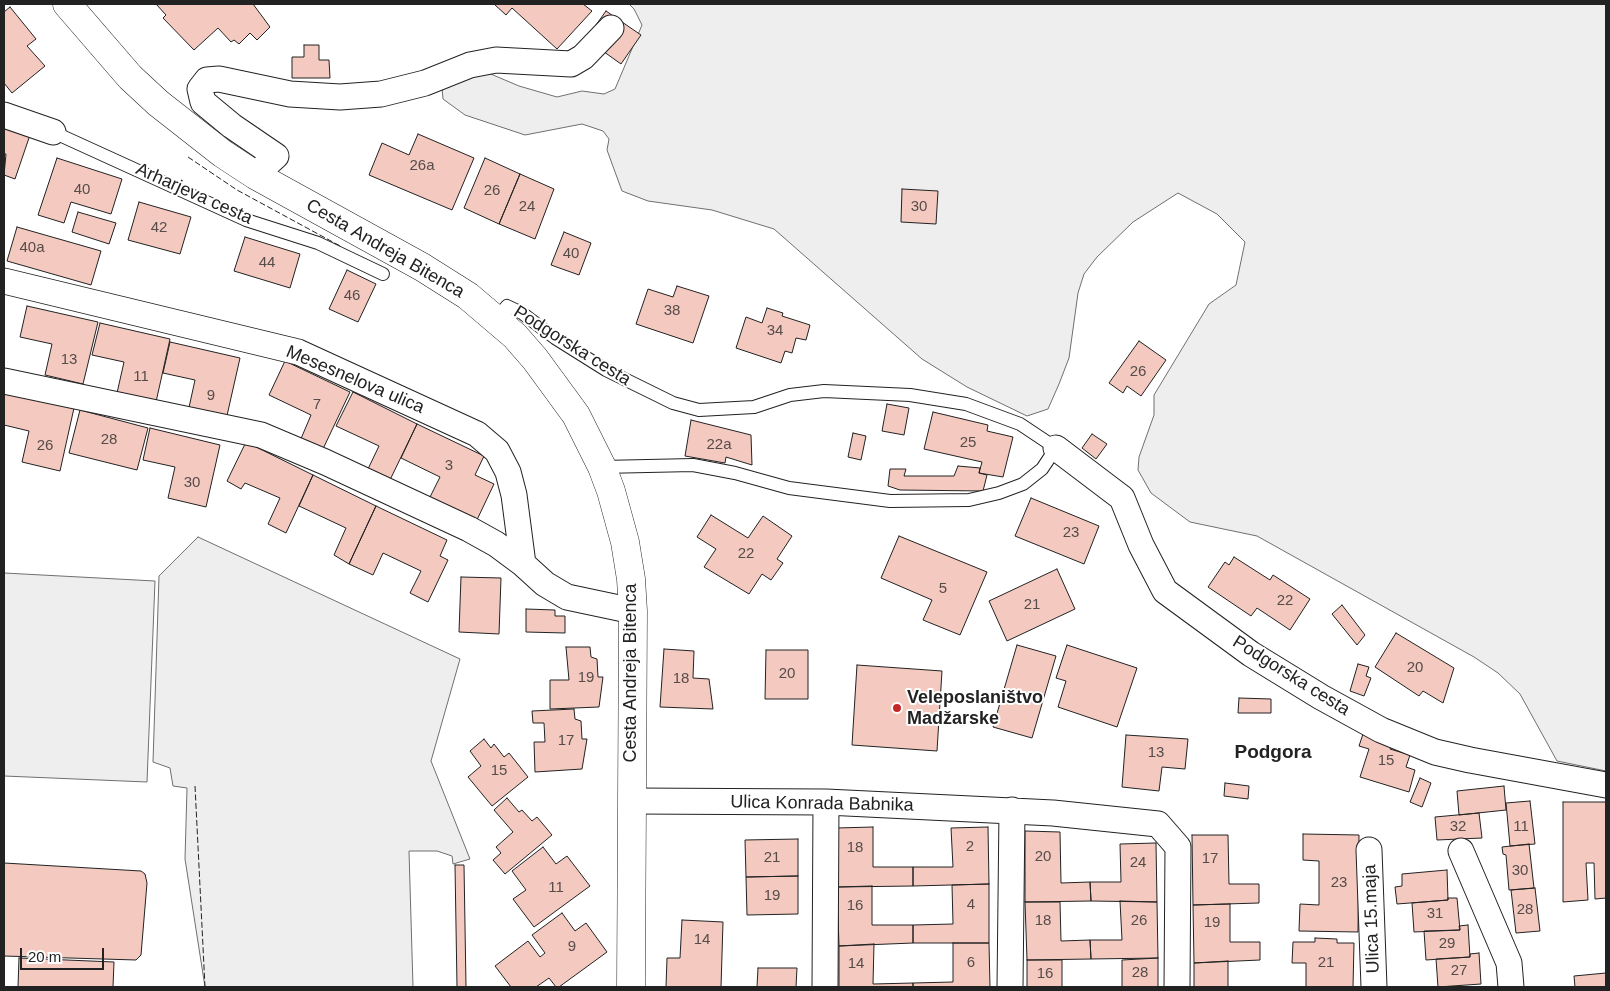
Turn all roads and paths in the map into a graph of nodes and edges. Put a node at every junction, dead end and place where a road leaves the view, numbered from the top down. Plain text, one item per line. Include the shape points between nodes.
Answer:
1 (67, 4) edge
2 (611, 28) dead end
3 (4, 115) edge
4 (53, 132) joint
5 (255, 175) junction
6 (383, 274) dead end
7 (4, 281) edge
8 (496, 319) junction
9 (4, 381) edge
10 (1056, 448) junction
11 (602, 467) junction
12 (523, 564) junction
13 (633, 611) junction
14 (1606, 785) edge
15 (632, 801) junction
16 (826, 802) junction
17 (1012, 810) junction
18 (1369, 850) dead end
19 (1461, 851) dead end
20 (631, 987) edge
21 (825, 987) edge
22 (1010, 987) edge
23 (1178, 987) edge
24 (1374, 987) edge
25 (1511, 987) edge

1 - 5 street, Cesta Andreja Bitenca via 130,77 158,103 192,132
2 - 5 street via 583,57 571,64 496,60 470,64 426,83 382,94 340,97 290,94 219,79 207,80 200,89 203,102 276,156
3 - 4 street, Arharjeva cesta
4 - 6 lane, Arharjeva cesta via 246,220 318,242
5 - 8 street, Cesta Andreja Bitenca via 429,271
7 - 12 street, Mesesnelova ulica via 298,352 478,434 497,451 508,472
8 - 10 lane, Podgorska cesta via 507,306 606,370 673,403 699,410 754,407 790,395 824,391 910,395 966,404 1020,424
8 - 11 street, Cesta Andreja Bitenca via 553,382 576,416
9 - 12 street via 261,435 469,529
10 - 11 lane via 1042,469 1022,484 969,500 890,501 789,488 693,465
10 - 14 street, Podgorska cesta via 1122,498 1140,546 1165,591 1251,654 1313,692 1381,730 1435,752
11 - 13 street, Cesta Andreja Bitenca via 625,542
12 - 13 street via 545,584 567,597
13 - 15 street, Cesta Andreja Bitenca
15 - 16 street, Ulica Konrada Babnika
15 - 20 street, Cesta Andreja Bitenca
16 - 17 street, Ulica Konrada Babnika
16 - 21 street
17 - 22 street
17 - 23 street, Ulica Konrada Babnika via 1158,824 1178,847
18 - 24 street, Ulica 15.maja
19 - 25 street via 1509,963

